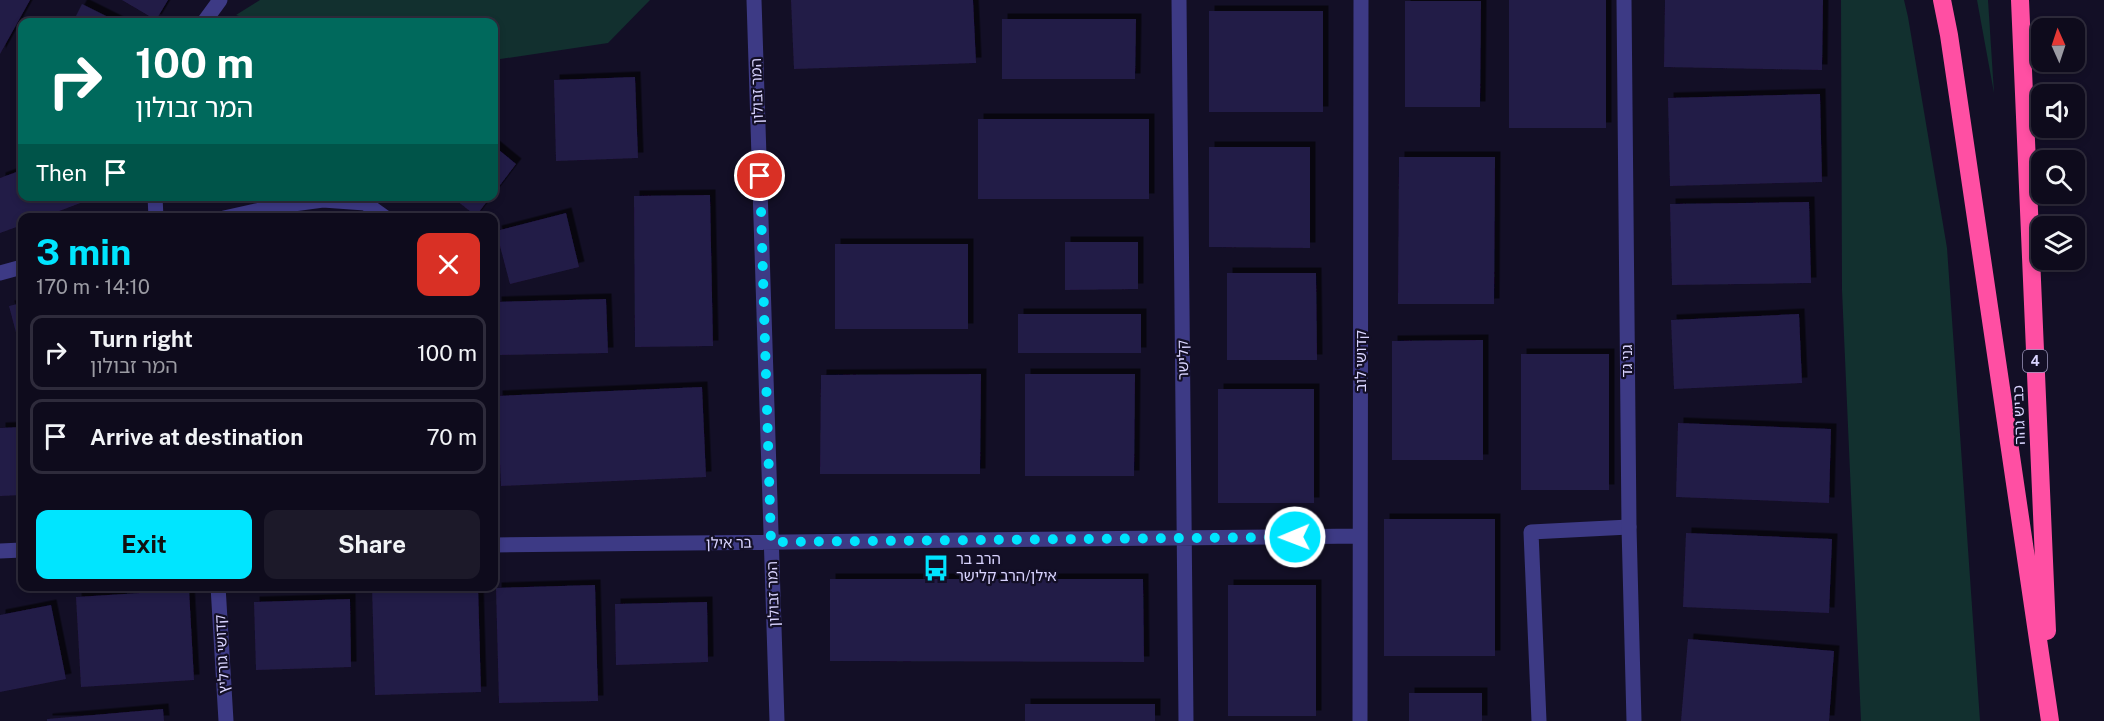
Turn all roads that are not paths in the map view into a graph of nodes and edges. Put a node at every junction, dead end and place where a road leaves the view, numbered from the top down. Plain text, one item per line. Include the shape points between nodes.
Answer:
1 (220, 0) edge
2 (754, 0) edge
3 (1179, 0) edge
4 (1361, 0) edge
5 (1624, 0) edge
6 (1942, 0) edge
7 (2020, 0) edge
8 (207, 18) edge
9 (316, 201) edge
10 (337, 201) edge
11 (246, 213) edge
12 (379, 213) edge
13 (18, 268) edge
14 (0, 273) edge
15 (1629, 526) junction
16 (1360, 536) junction
17 (1185, 538) junction
18 (771, 542) junction
19 (498, 545) edge
20 (18, 550) edge
21 (0, 551) edge
22 (218, 591) edge
23 (226, 721) edge
24 (777, 721) edge
25 (1186, 721) edge
26 (1360, 721) edge
27 (1539, 721) edge
28 (1634, 721) edge
29 (2050, 721) edge

1 - 8 street
2 - 18 street, המר זבולון
3 - 17 street, קלישר
4 - 16 street, קדושי לוב
5 - 15 street, גני גד
6 - 29 highway
7 - 29 highway, כביש גהה / 4
9 - 11 street
10 - 12 street via 365,203
13 - 14 street
15 - 27 street via 1531,532
15 - 28 street, גני גד
16 - 17 street, בר אילן
16 - 26 street, קדושי לוב
17 - 18 street, בר אילן
17 - 25 street, קלישר
18 - 19 street, בר אילן
18 - 24 street, המר זבולון
20 - 21 street
22 - 23 street, קדושי גורליץ

